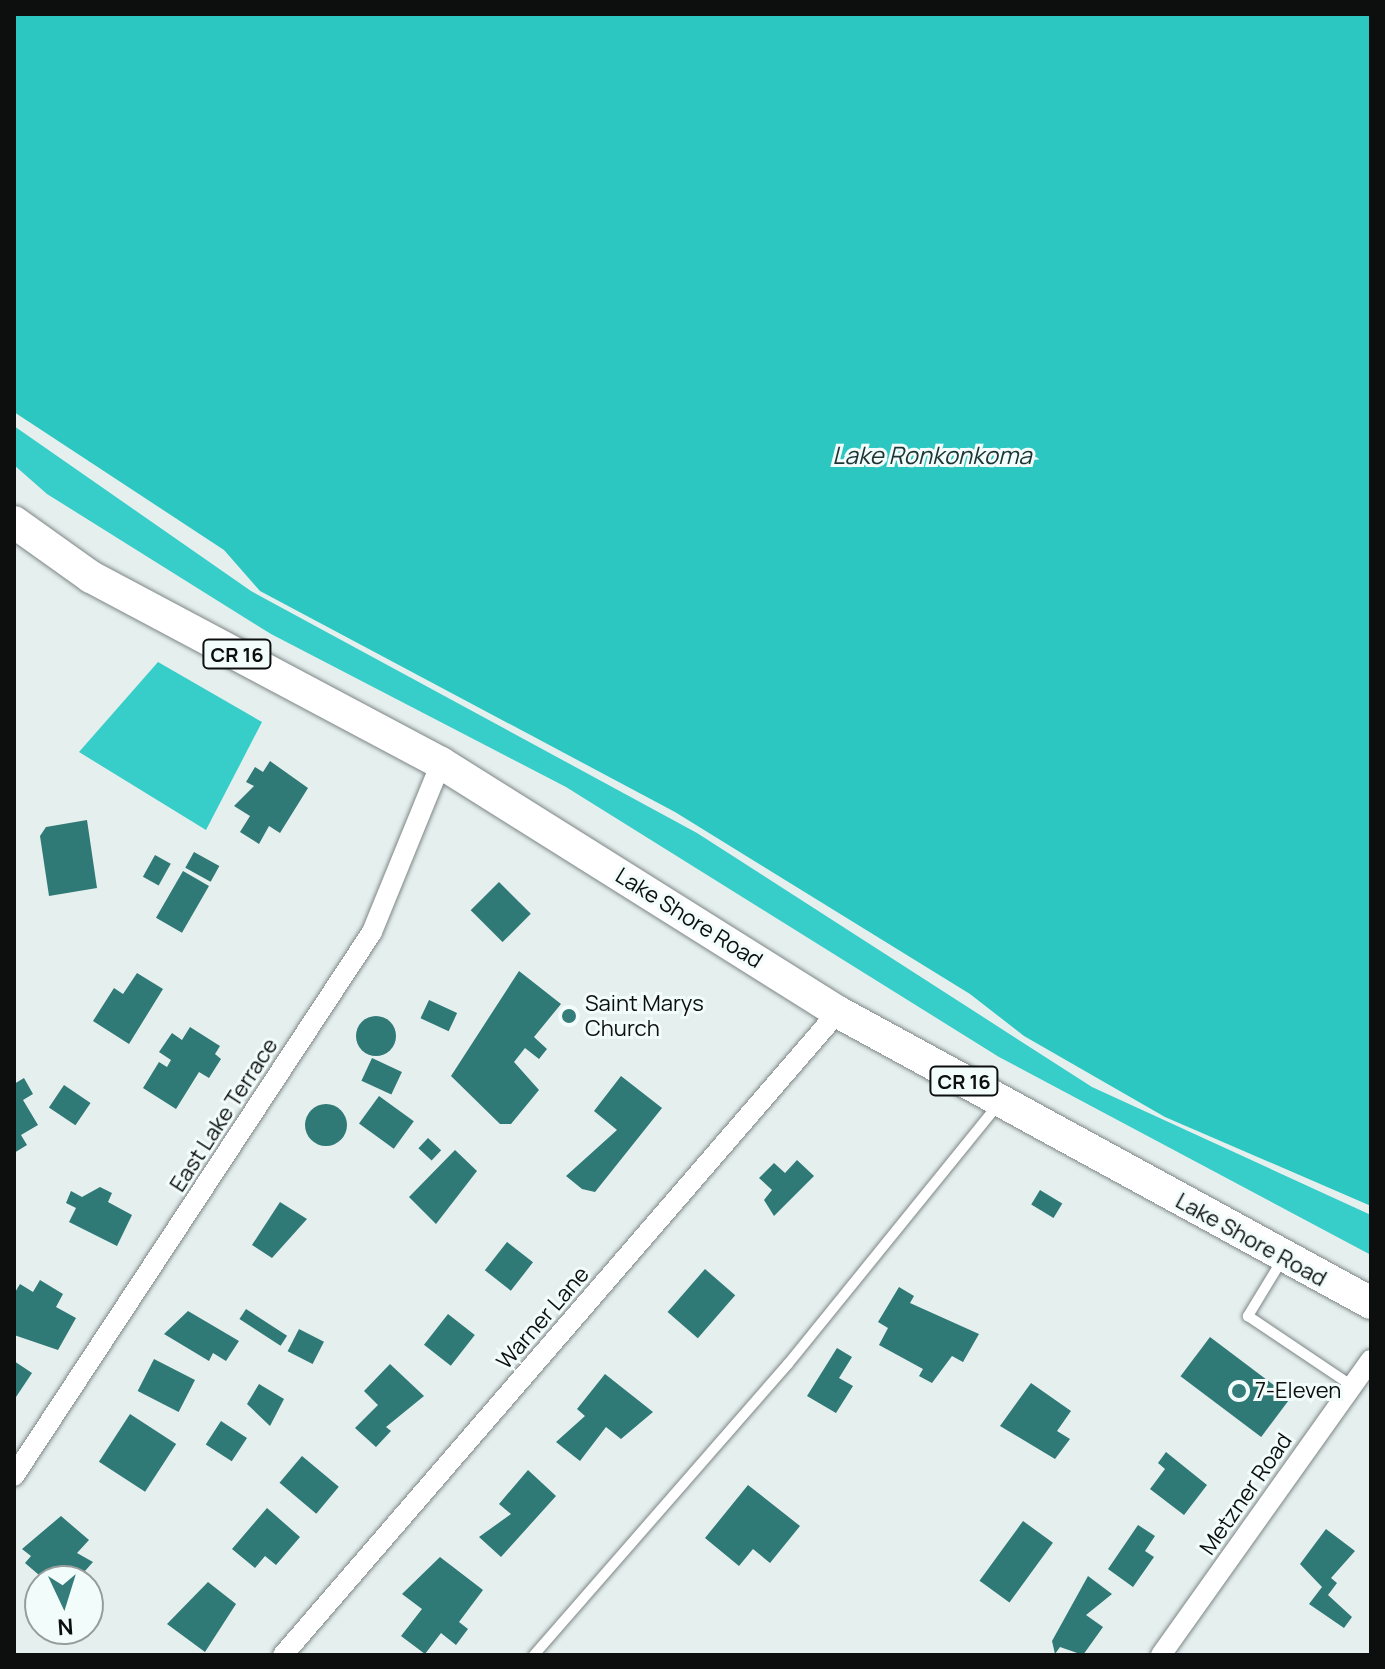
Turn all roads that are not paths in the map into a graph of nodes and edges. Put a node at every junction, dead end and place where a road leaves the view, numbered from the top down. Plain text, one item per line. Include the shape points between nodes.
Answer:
1 (14, 522) edge
2 (441, 763) junction
3 (838, 1012) junction
4 (1000, 1101) junction
5 (1283, 1258) junction
6 (1371, 1303) edge
7 (1371, 1360) edge
8 (1352, 1386) junction
9 (14, 1476) edge
10 (283, 1655) edge
11 (534, 1655) edge
12 (1161, 1655) edge

1 - 2 main road, Lake Shore Road / CR 16 via 91,577
2 - 3 main road, Lake Shore Road / CR 16
2 - 9 street, East Lake Terrace via 372,932
3 - 4 main road, Lake Shore Road / CR 16
3 - 10 street, Warner Lane
4 - 5 main road, Lake Shore Road / CR 16
4 - 11 lane via 788,1364
5 - 6 main road, Lake Shore Road / CR 16
5 - 8 lane via 1248,1316
7 - 8 street, Metzner Road
8 - 12 street, Metzner Road

